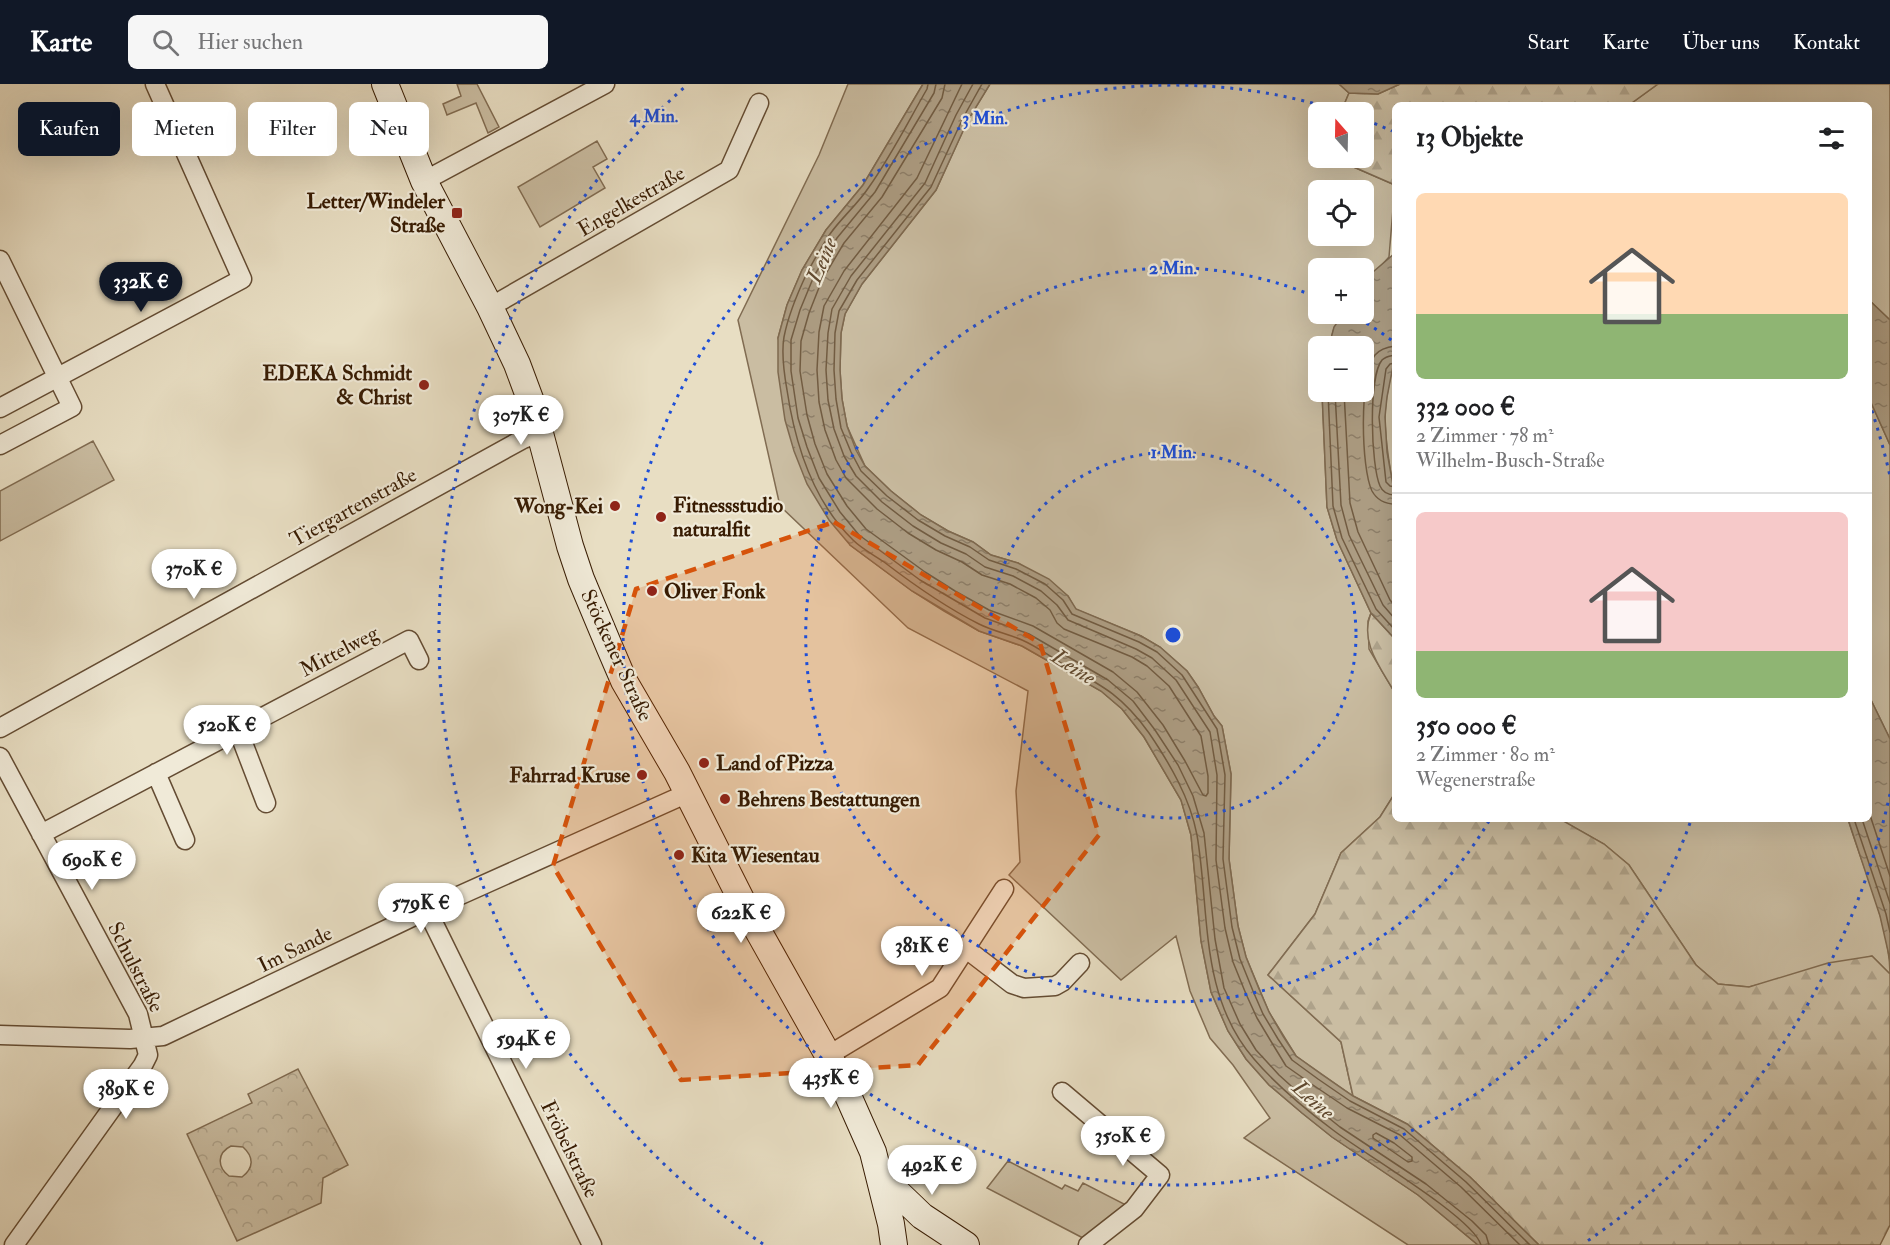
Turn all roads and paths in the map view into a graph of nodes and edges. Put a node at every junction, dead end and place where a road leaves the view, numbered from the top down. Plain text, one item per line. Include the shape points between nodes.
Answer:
1 (155, 84) edge
2 (385, 84) edge
3 (605, 84) edge
4 (759, 103) dead end
5 (424, 181) junction
6 (0, 260) edge
7 (490, 307) junction
8 (57, 378) junction
9 (0, 408) edge
10 (540, 433) junction
11 (0, 445) edge
12 (418, 660) dead end
13 (0, 728) edge
14 (238, 730) junction
15 (0, 757) edge
16 (156, 773) junction
17 (688, 793) junction
18 (266, 803) dead end
19 (40, 834) junction
20 (185, 840) dead end
21 (1004, 889) dead end
22 (427, 910) junction
23 (965, 948) junction
24 (1080, 963) dead end
25 (0, 1035) edge
26 (145, 1039) junction
27 (829, 1055) junction
28 (1062, 1092) dead end
29 (878, 1168) junction
30 (14, 1245) edge
31 (592, 1245) edge
32 (894, 1245) edge
33 (966, 1245) edge
34 (1088, 1245) edge

1 - 8 street via 242,279
2 - 5 main road, Stöckener Straße
3 - 5 street
4 - 7 street, Engelkestraße via 729,170
5 - 7 main road, Stöckener Straße
6 - 8 street
7 - 10 main road, Stöckener Straße via 517,364
8 - 9 street
8 - 11 street via 72,407
10 - 13 street, Tiergartenstraße via 523,438
10 - 17 main road, Stöckener Straße via 581,579 624,681
12 - 14 street, Mittelweg via 409,640
14 - 16 street, Mittelweg
14 - 18 street
15 - 19 street, Schulstraße
16 - 19 street, Mittelweg
16 - 20 street
17 - 22 street, Im Sande
17 - 27 main road, Stöckener Straße via 747,911
19 - 26 street, Schulstraße via 138,1014
21 - 23 street
22 - 26 street, Im Sande via 174,1032
22 - 31 street, Fröbelstraße
23 - 24 street via 1012,984 1024,988 1055,986
23 - 27 street via 940,988
25 - 26 street, Im Sande
26 - 30 street via 148,1055 143,1065
27 - 29 main road, Stöckener Straße
28 - 34 street via 1160,1175 1134,1209
29 - 32 main road, Stöckener Straße
29 - 33 main road via 922,1216

